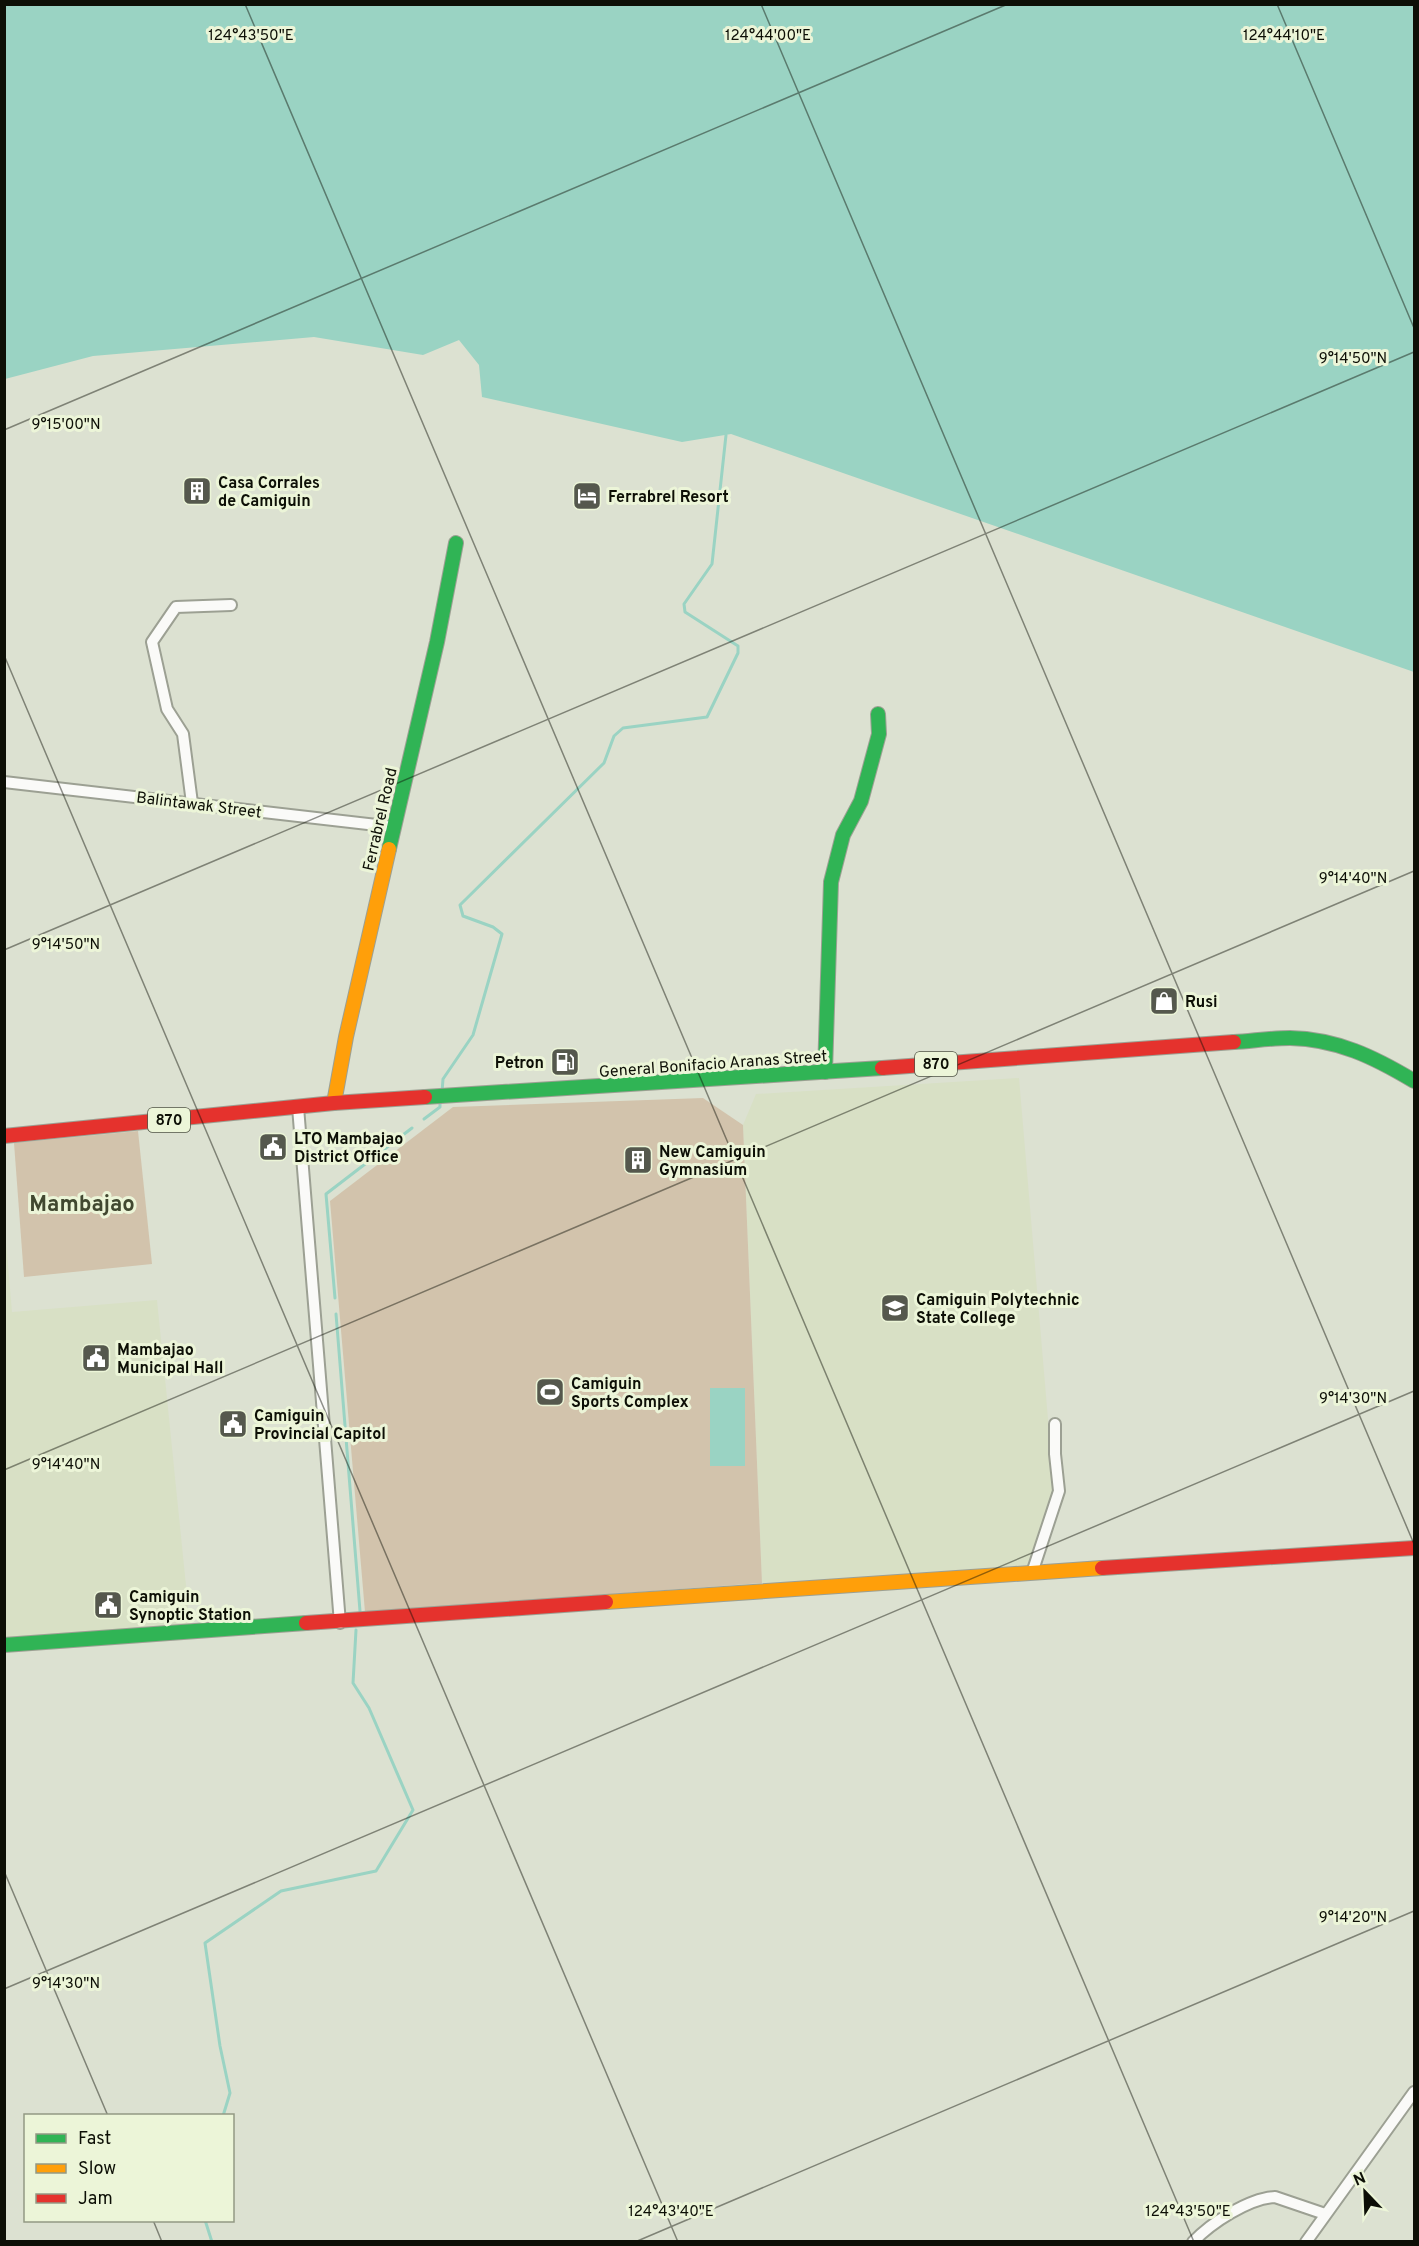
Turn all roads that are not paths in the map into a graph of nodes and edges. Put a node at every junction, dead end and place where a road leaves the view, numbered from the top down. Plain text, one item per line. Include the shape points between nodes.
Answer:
1 (456, 543) dead end
2 (231, 605) dead end
3 (878, 714) dead end
4 (4, 782) edge
5 (192, 803) junction
6 (394, 827) junction
7 (825, 1072) junction
8 (1414, 1081) edge
9 (334, 1103) junction
10 (298, 1107) junction
11 (4, 1136) edge
12 (1055, 1424) dead end
13 (1414, 1548) edge
14 (1032, 1573) junction
15 (340, 1623) junction
16 (4, 1645) edge
17 (1414, 2092) edge
18 (1326, 2214) junction
19 (1193, 2241) edge
20 (1306, 2241) edge

1 - 6 street, Ferrabrel Road
2 - 5 street via 176,607 152,642 167,709 183,734
3 - 7 street via 879,734 861,801 843,835 831,882
4 - 5 street, Balintawak Street
5 - 6 street, Balintawak Street
6 - 9 street, Ferrabrel Road
7 - 8 street, General Bonifacio Aranas Street / 870 via 1288,1038 1353,1047
7 - 9 street, General Bonifacio Aranas Street / 870
9 - 10 street, General Bonifacio Aranas Street / 870
10 - 11 street, General Bonifacio Aranas Street / 870
10 - 15 street
12 - 14 street via 1059,1491
13 - 14 street
14 - 15 street
15 - 16 street
17 - 18 street
18 - 19 street via 1267,2197 1239,2208
18 - 20 street

